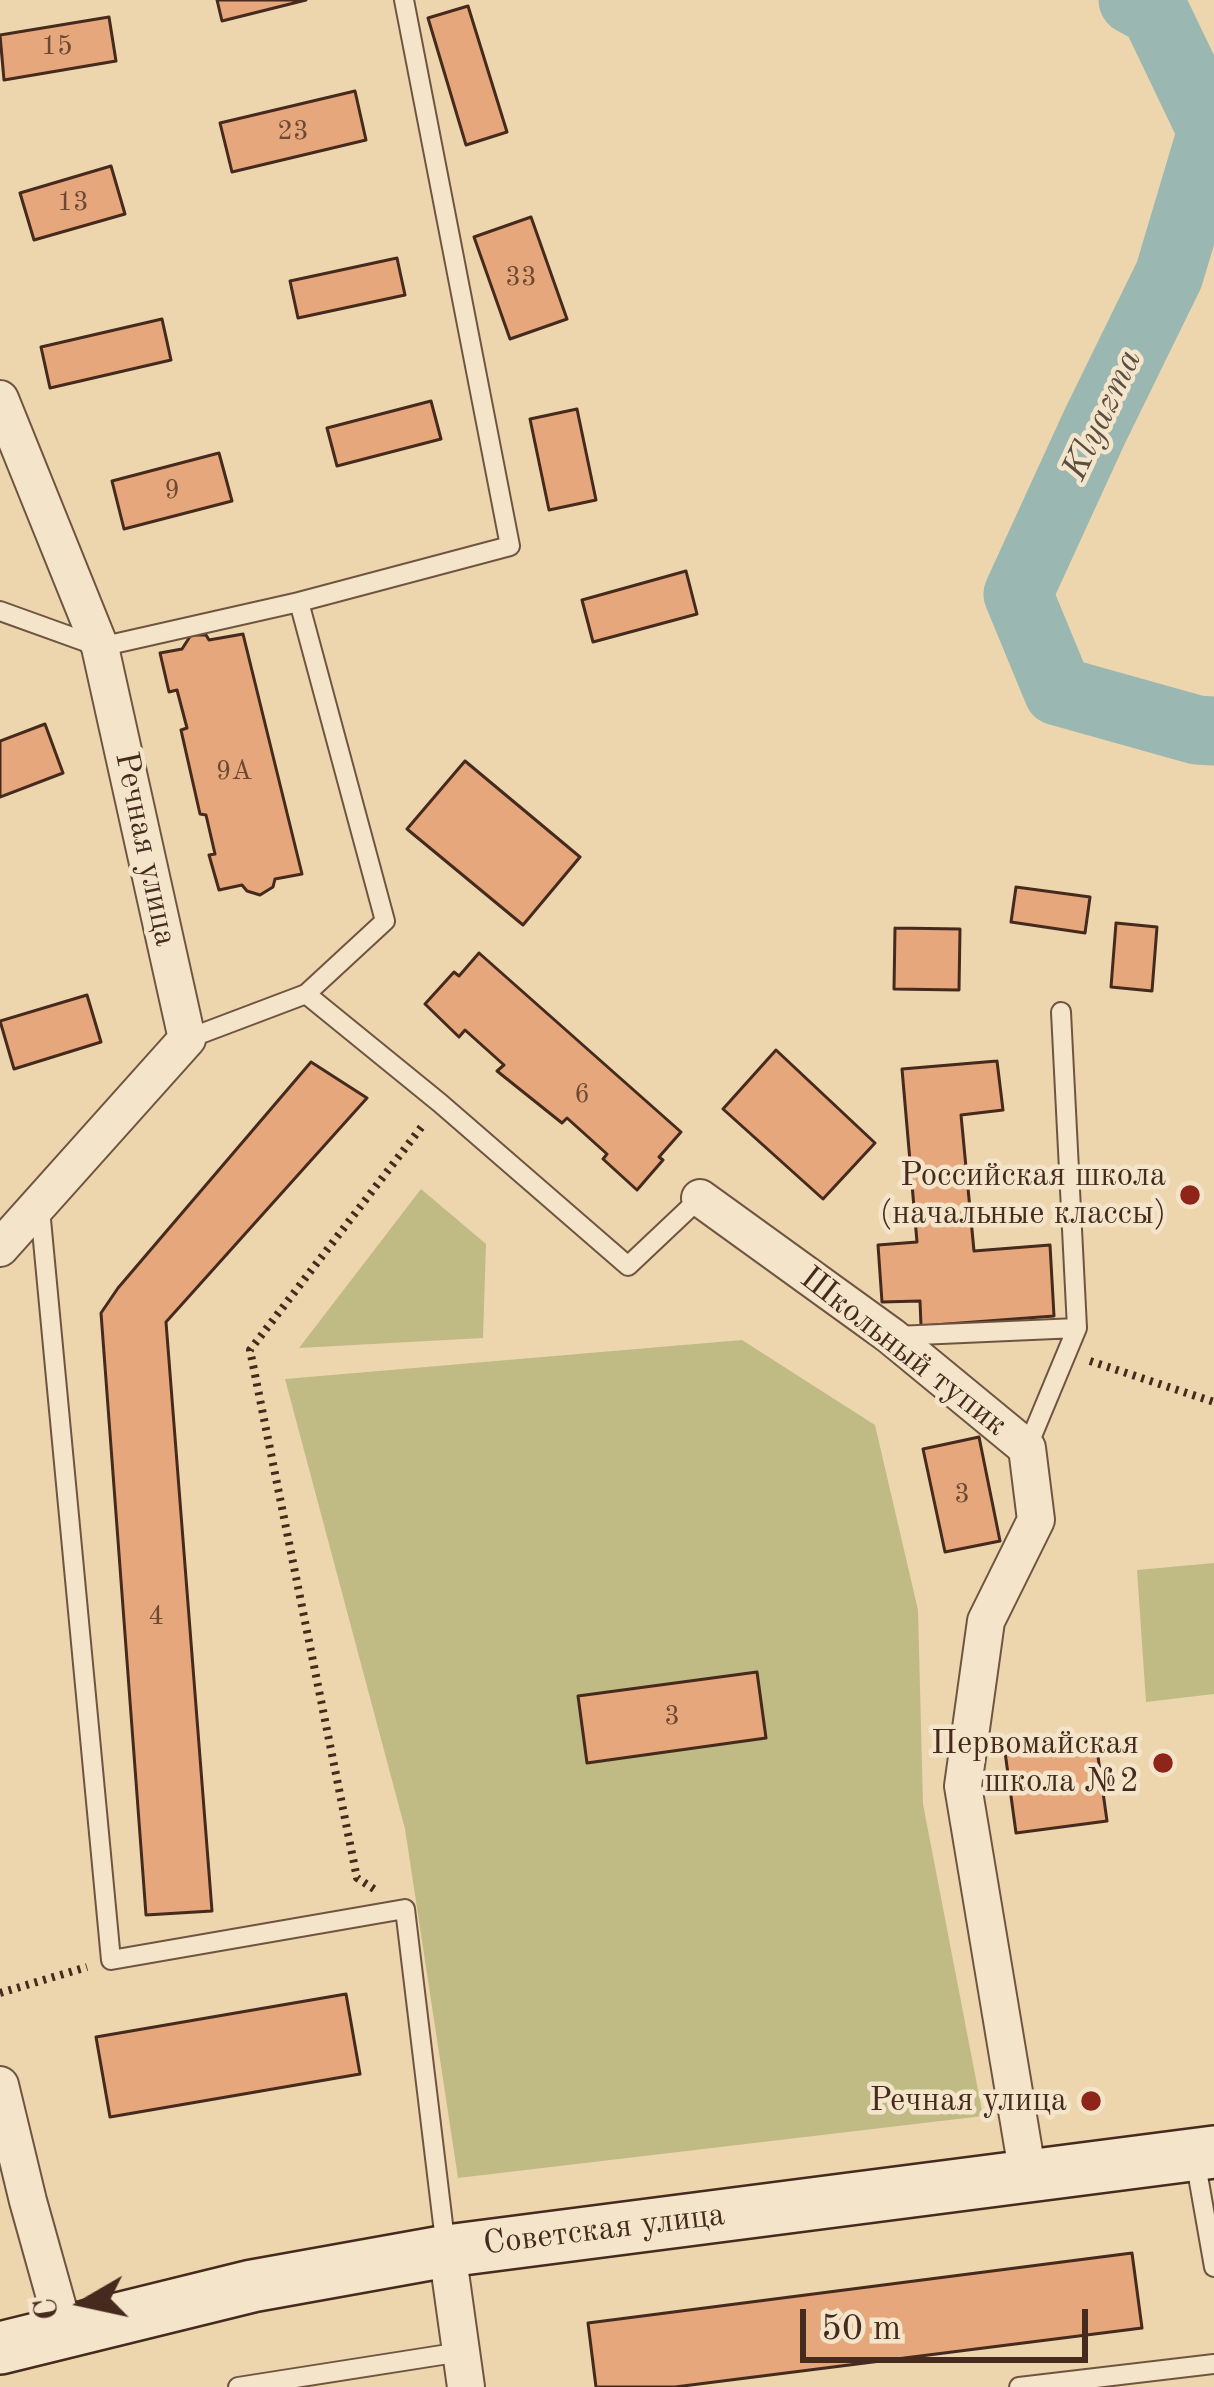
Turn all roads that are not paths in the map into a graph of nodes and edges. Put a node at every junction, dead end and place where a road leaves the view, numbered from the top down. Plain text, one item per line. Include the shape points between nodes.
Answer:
1 (404, 0) edge
2 (0, 399) edge
3 (299, 602) junction
4 (0, 611) edge
5 (100, 647) junction
6 (306, 994) junction
7 (1061, 1012) dead end
8 (187, 1039) junction
9 (700, 1198) joint
10 (39, 1205) junction
11 (0, 1248) edge
12 (1077, 1328) junction
13 (891, 1336) junction
14 (1027, 1448) junction
15 (0, 2085) edge
16 (1204, 2153) edge
17 (1028, 2176) junction
18 (447, 2251) junction
19 (1214, 2267) edge
20 (65, 2333) junction
21 (0, 2348) edge
22 (1214, 2364) edge
23 (464, 2370) edge
24 (238, 2387) edge
25 (1019, 2387) edge

1 - 3 lane via 510,546
2 - 5 street, Речная улица
3 - 5 lane
3 - 6 lane via 386,921
4 - 5 lane
5 - 8 street, Речная улица
6 - 8 lane
6 - 9 lane via 628,1266
7 - 12 lane
8 - 10 street
9 - 13 street, Школьный тупик
10 - 11 street
10 - 18 lane via 112,1960 406,1910
12 - 13 lane
12 - 14 lane
13 - 14 street, Школьный тупик
14 - 17 street, Школьный тупик via 1036,1520 986,1621 964,1786
15 - 20 street
16 - 17 main road, Советская улица
16 - 19 lane
17 - 18 main road, Советская улица
18 - 20 main road, Советская улица
18 - 23 street
20 - 21 main road, Советская улица
22 - 25 lane
23 - 24 lane

